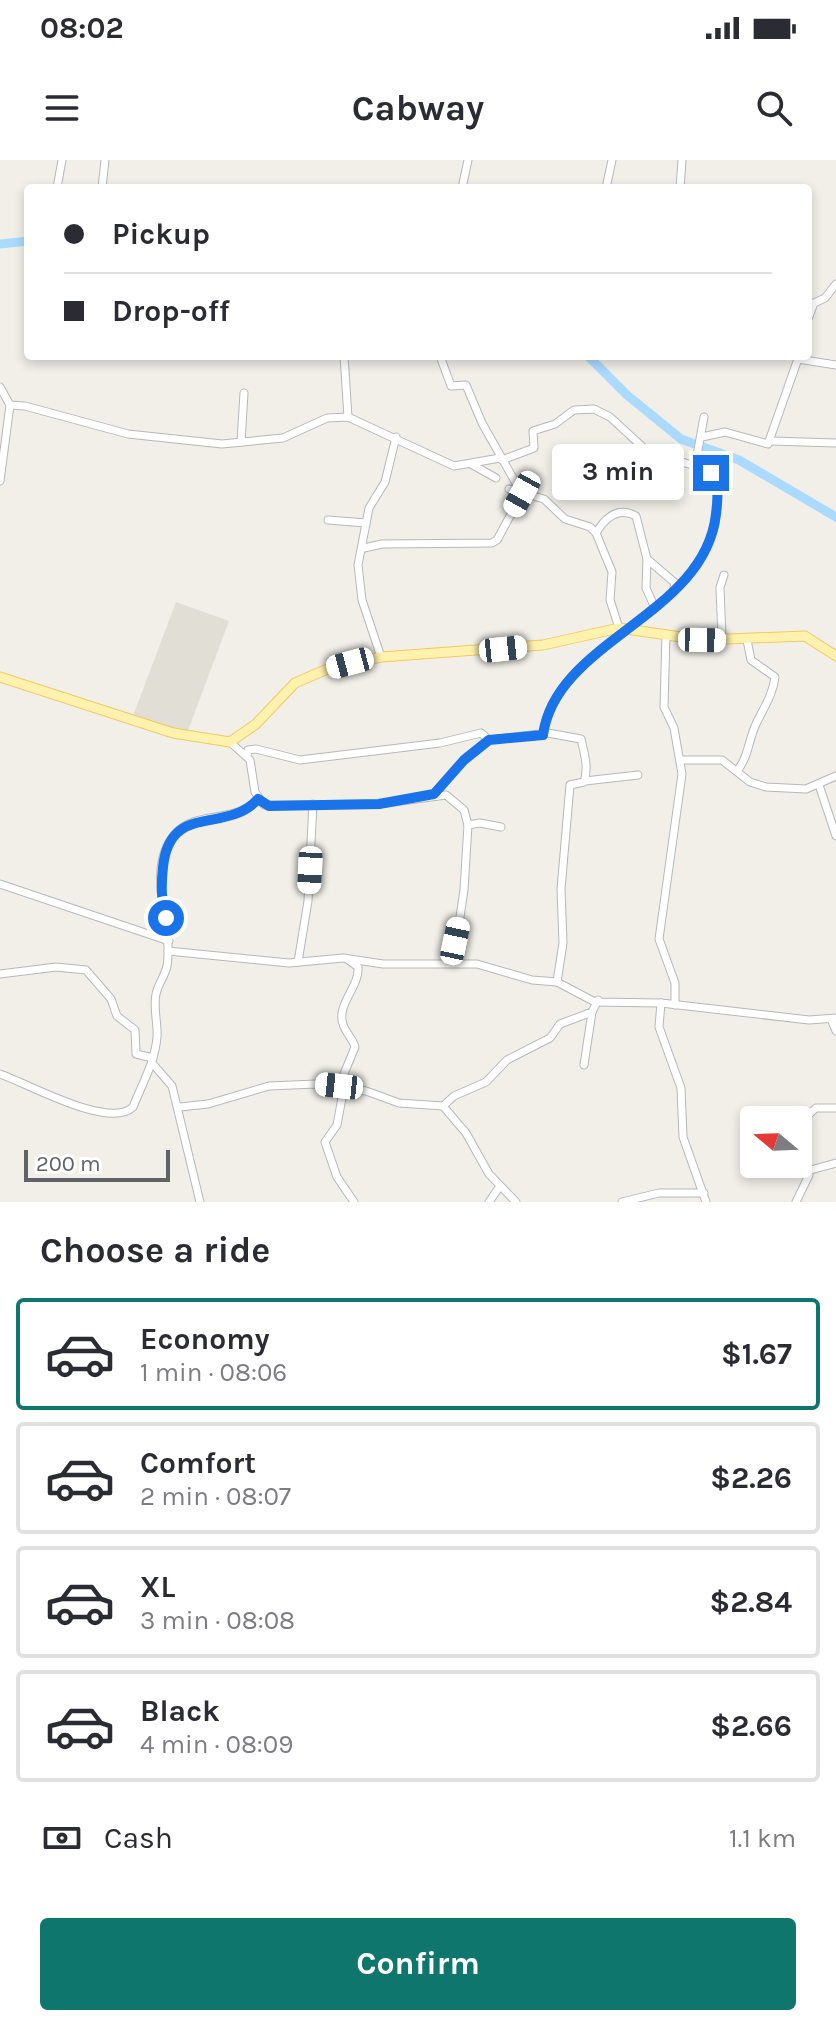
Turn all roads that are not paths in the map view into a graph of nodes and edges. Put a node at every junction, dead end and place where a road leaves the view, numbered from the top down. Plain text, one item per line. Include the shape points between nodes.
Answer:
1 (62, 160) edge
2 (105, 160) edge
3 (468, 160) edge
4 (612, 160) edge
5 (682, 160) edge
6 (58, 184) edge
7 (102, 184) edge
8 (463, 184) edge
9 (607, 184) edge
10 (680, 184) edge
11 (836, 284) edge
12 (812, 308) edge
13 (344, 360) edge
14 (441, 360) edge
15 (798, 360) edge
16 (810, 360) edge
17 (836, 365) edge
18 (0, 387) edge
19 (244, 393) dead end
20 (10, 405) junction
21 (348, 417) junction
22 (704, 417) dead end
23 (396, 437) junction
24 (702, 439) junction
25 (771, 441) junction
26 (241, 442) junction
27 (836, 443) edge
28 (501, 459) junction
29 (696, 463) junction
30 (471, 464) junction
31 (496, 478) dead end
32 (0, 481) edge
33 (509, 489) dead end
34 (522, 494) junction
35 (328, 520) dead end
36 (366, 523) junction
37 (596, 533) junction
38 (364, 548) junction
39 (647, 559) junction
40 (724, 575) dead end
41 (674, 593) junction
42 (655, 608) junction
43 (624, 628) junction
44 (666, 634) junction
45 (722, 640) junction
46 (747, 640) junction
47 (836, 656) edge
48 (381, 657) junction
49 (0, 677) edge
50 (543, 735) junction
51 (489, 740) junction
52 (230, 742) junction
53 (247, 756) junction
54 (682, 760) junction
55 (737, 771) junction
56 (638, 775) dead end
57 (836, 776) edge
58 (585, 781) junction
59 (819, 785) junction
60 (434, 794) junction
61 (258, 799) junction
62 (313, 804) junction
63 (468, 825) junction
64 (501, 827) dead end
65 (836, 836) edge
66 (0, 884) edge
67 (169, 941) junction
68 (168, 951) junction
69 (346, 958) junction
70 (298, 962) junction
71 (453, 963) junction
72 (0, 974) edge
73 (557, 982) junction
74 (598, 1000) junction
75 (661, 1003) junction
76 (675, 1005) junction
77 (592, 1012) junction
78 (834, 1018) edge
79 (836, 1031) edge
80 (152, 1060) junction
81 (584, 1065) dead end
82 (0, 1074) edge
83 (341, 1086) junction
84 (443, 1106) junction
85 (180, 1107) junction
86 (836, 1108) edge
87 (812, 1110) edge
88 (836, 1163) edge
89 (812, 1170) edge
90 (808, 1178) edge
91 (500, 1186) junction
92 (704, 1193) junction
93 (200, 1202) edge
94 (354, 1202) edge
95 (489, 1202) edge
96 (516, 1202) edge
97 (622, 1202) edge
98 (706, 1202) edge
99 (796, 1202) edge

1 - 6 street
2 - 7 street
3 - 8 street
4 - 9 street
5 - 10 street
11 - 12 street
13 - 21 street
14 - 28 street via 451,386 466,385
15 - 25 street
16 - 17 street
18 - 20 street
19 - 26 street
20 - 26 street via 128,434
20 - 32 street
21 - 23 street
21 - 26 street via 327,418 283,438
22 - 24 street
23 - 30 street via 450,465
23 - 36 street via 389,471
24 - 25 street via 725,432 756,443
24 - 29 street
25 - 27 street
28 - 29 street via 532,450 533,431 585,408 603,412 656,456
28 - 30 street
28 - 34 street
29 - 41 street via 711,473 719,490 715,526
30 - 31 street
33 - 34 street
34 - 37 street via 544,499 565,519
34 - 38 street via 492,543
35 - 36 street
36 - 38 street
37 - 39 street via 607,518 631,513 640,524
37 - 43 street via 612,572 610,600
38 - 48 street via 359,589
39 - 41 street via 675,583
39 - 42 street via 646,588
40 - 45 street
41 - 42 street
42 - 43 street
43 - 44 main road
43 - 48 main road via 543,645
43 - 50 street via 579,669 548,714
44 - 45 main road
44 - 54 street via 664,707
45 - 46 main road
46 - 47 main road via 805,636
46 - 55 street via 751,660 775,677 749,753
48 - 52 main road via 295,683 256,724
49 - 52 main road via 173,733
50 - 51 street
50 - 58 street via 581,739
51 - 53 street via 481,733 311,759 256,749 248,750
51 - 60 street
52 - 53 street
53 - 61 street
54 - 55 street via 717,759
54 - 76 street via 659,939 675,983
55 - 59 street via 766,787
56 - 58 street
57 - 59 street
58 - 73 street via 570,785
59 - 65 street
60 - 62 street via 379,804
60 - 63 street via 446,795 464,810
61 - 62 street via 269,806
61 - 67 street via 244,811 191,824 172,838 161,891
62 - 70 street via 308,901
63 - 64 street
63 - 71 street
66 - 67 street
67 - 68 street
68 - 70 street
68 - 80 street via 156,995
69 - 70 street
69 - 71 street via 383,964
69 - 83 street via 359,971 342,1018 355,1047
71 - 73 street
72 - 80 street via 56,967 86,970 111,999 117,1016 135,1030 136,1054
73 - 74 street via 587,1000
74 - 75 street
74 - 77 street
75 - 76 street
75 - 92 street via 659,1027 681,1088 683,1137
76 - 78 street via 809,1020
77 - 81 street
77 - 84 street via 560,1024 550,1038 514,1055 486,1082
78 - 79 street
80 - 82 street via 133,1107 114,1114 41,1093
80 - 85 street
83 - 84 street via 399,1103
83 - 85 street via 269,1086
83 - 94 street via 337,1125 325,1142 337,1177
84 - 91 street
85 - 93 street
86 - 87 street
88 - 89 street
90 - 99 street
91 - 95 street
91 - 96 street
92 - 97 street via 659,1193
92 - 98 street

